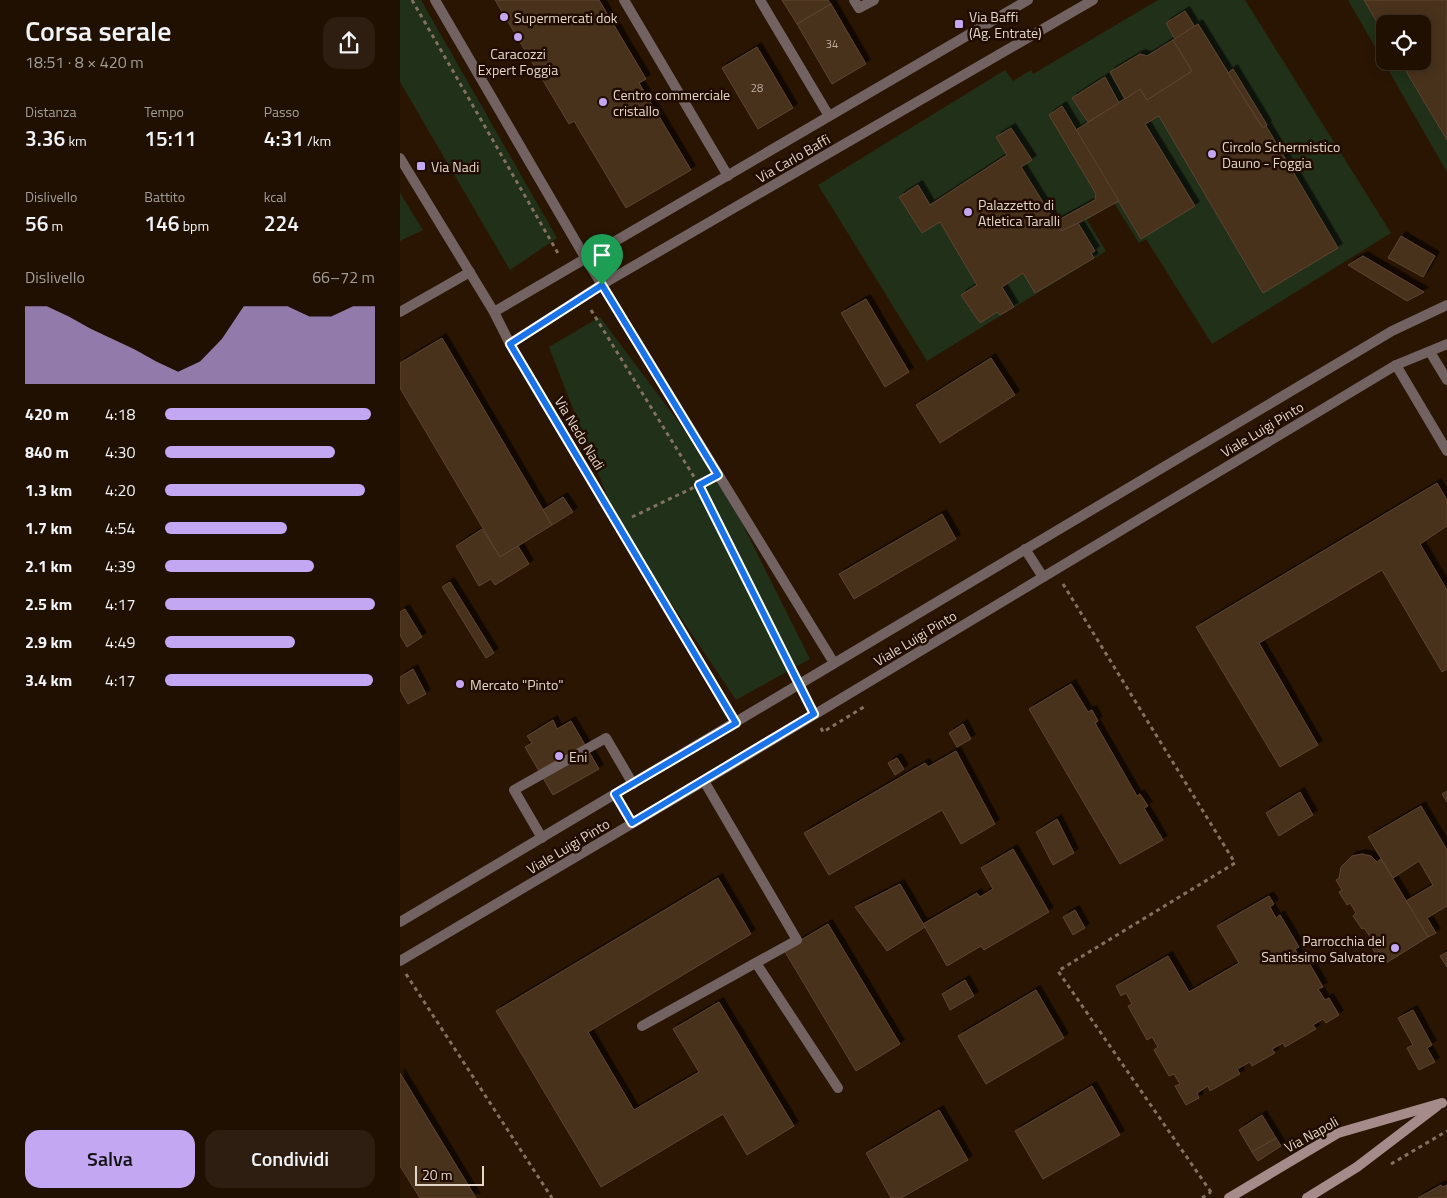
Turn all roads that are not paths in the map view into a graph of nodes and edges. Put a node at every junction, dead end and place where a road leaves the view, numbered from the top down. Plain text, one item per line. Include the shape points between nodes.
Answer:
1 (436, 0) edge
2 (624, 0) edge
3 (760, 0) edge
4 (854, 0) edge
5 (874, 0) edge
6 (1028, 0) edge
7 (1093, 0) edge
8 (829, 116) junction
9 (400, 158) edge
10 (728, 176) junction
11 (586, 259) junction
12 (470, 272) junction
13 (602, 285) junction
14 (1447, 305) edge
15 (400, 312) edge
16 (494, 312) junction
17 (510, 344) junction
18 (1447, 344) edge
19 (1430, 352) junction
20 (1396, 365) junction
21 (1447, 380) edge
22 (1447, 450) edge
23 (1025, 549) junction
24 (1044, 577) junction
25 (834, 663) junction
26 (736, 723) junction
27 (704, 781) junction
28 (633, 784) junction
29 (615, 794) junction
30 (632, 823) junction
31 (542, 838) junction
32 (400, 922) edge
33 (400, 961) edge
34 (756, 963) junction
35 (642, 1026) dead end
36 (838, 1088) dead end
37 (1444, 1101) edge
38 (1229, 1198) edge
39 (1307, 1198) edge

1 - 11 street
2 - 10 street
3 - 8 street
4 - 5 street via 859,8
6 - 8 street, Via Carlo Baffi
7 - 13 street, Via Carlo Baffi
8 - 10 street, Via Carlo Baffi
9 - 12 street, Via Nedo Nadi
10 - 11 street, Via Carlo Baffi
11 - 13 street
11 - 16 street, Via Carlo Baffi
12 - 15 street
12 - 16 street, Via Nedo Nadi
13 - 17 street, Via Carlo Baffi
13 - 25 street
14 - 23 street, Viale Luigi Pinto via 1392,331
16 - 17 street, Via Nedo Nadi
17 - 26 street, Via Nedo Nadi
18 - 19 street, Viale Luigi Pinto
19 - 20 street, Viale Luigi Pinto
19 - 21 street
20 - 22 street
20 - 24 street, Viale Luigi Pinto
23 - 24 street
23 - 25 street, Viale Luigi Pinto
24 - 27 street, Viale Luigi Pinto
25 - 26 street, Viale Luigi Pinto
26 - 28 street, Viale Luigi Pinto
27 - 30 street, Viale Luigi Pinto
27 - 34 street via 798,940
28 - 29 street, Viale Luigi Pinto
28 - 31 street via 606,738 514,790
29 - 30 street
29 - 31 street, Viale Luigi Pinto
30 - 33 street, Viale Luigi Pinto
31 - 32 street, Viale Luigi Pinto
34 - 35 street
34 - 36 street
37 - 38 main road, Via Napoli via 1338,1133
37 - 39 main road, Via Napoli via 1357,1167

